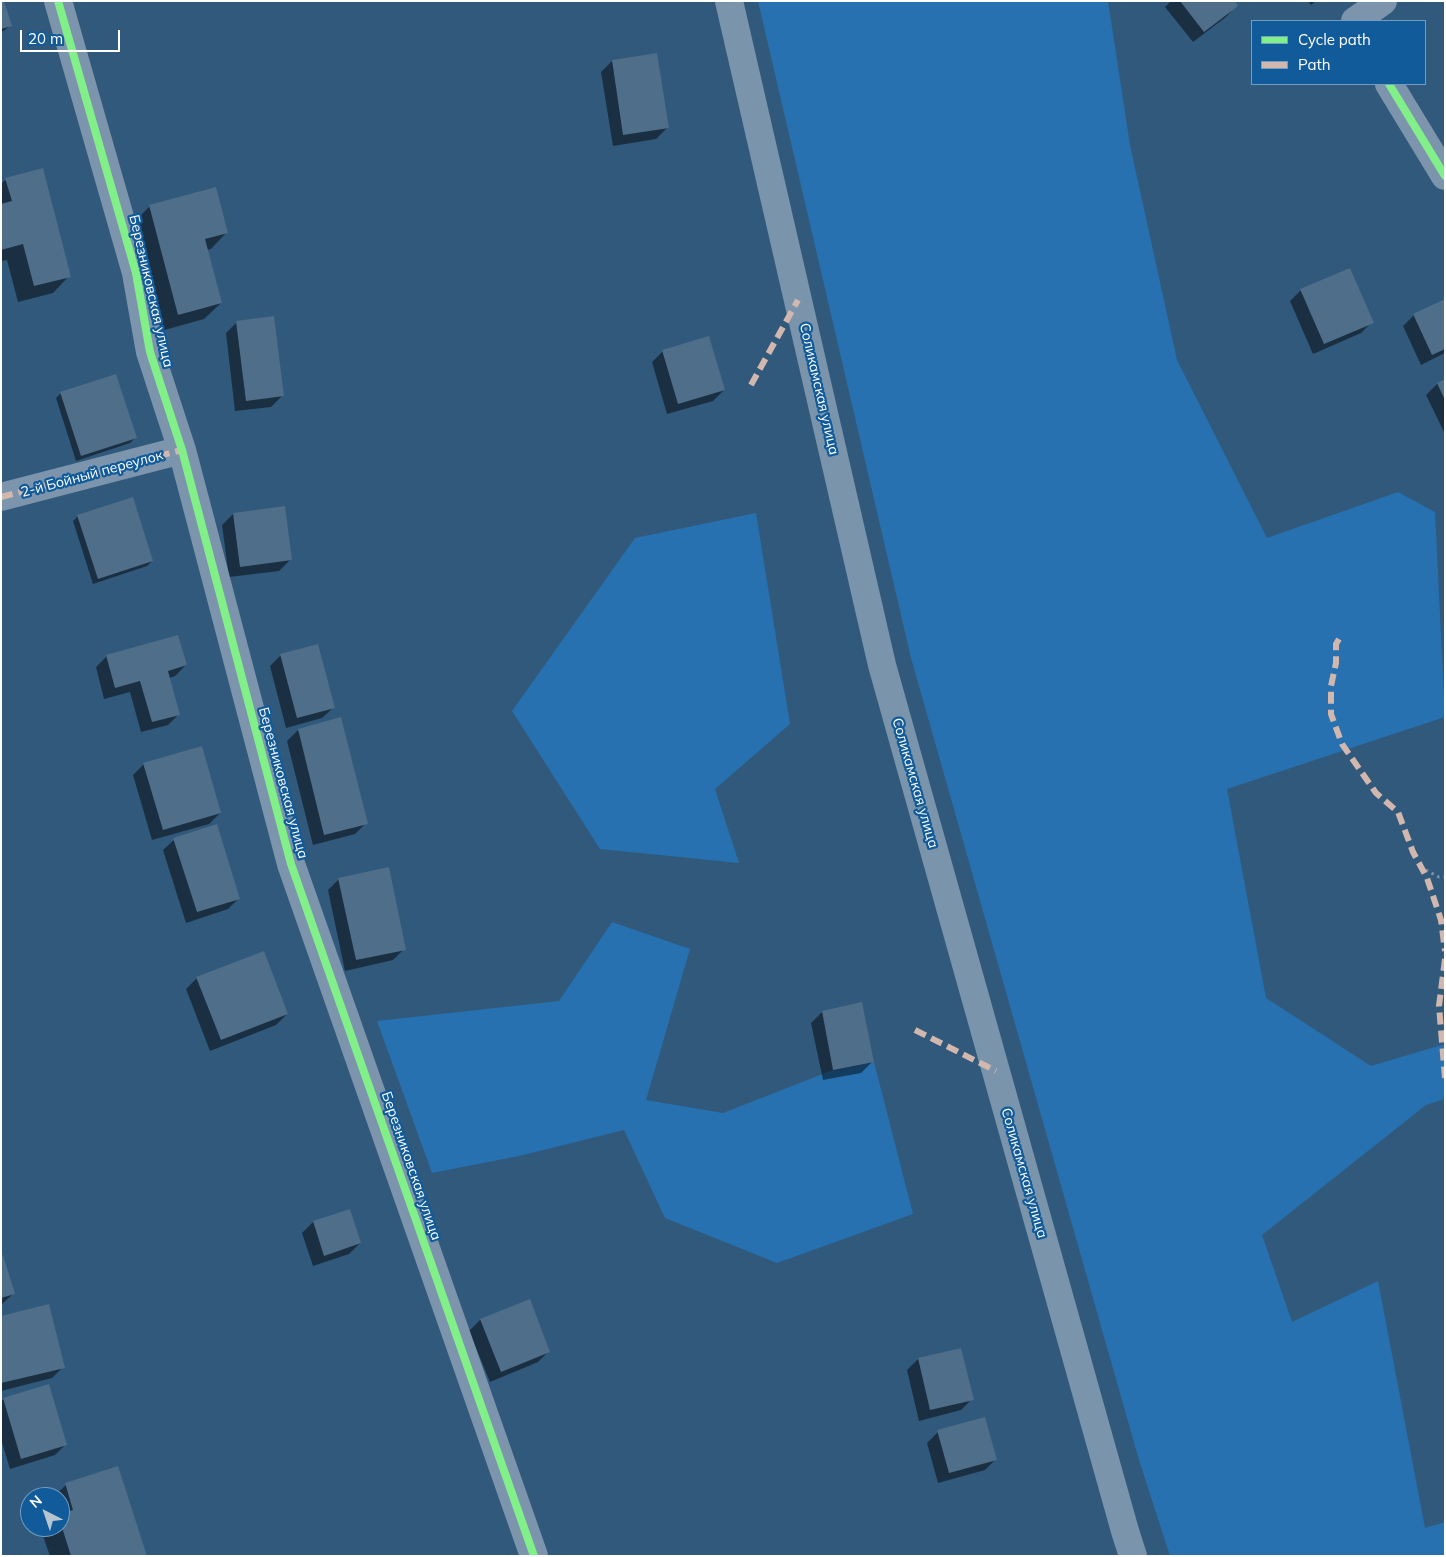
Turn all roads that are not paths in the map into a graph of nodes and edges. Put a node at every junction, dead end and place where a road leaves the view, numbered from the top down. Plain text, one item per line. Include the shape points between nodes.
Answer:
1 (58, 1) edge
2 (729, 1) edge
3 (1383, 1) edge
4 (1356, 20) edge
5 (1390, 85) edge
6 (1445, 176) edge
7 (182, 450) junction
8 (1, 497) edge
9 (534, 1556) edge
10 (1133, 1556) edge

1 - 7 street, Березниковская улица via 136,273 150,352
2 - 10 main road, Соликамская улица via 882,665
3 - 4 street
5 - 6 street
7 - 8 street, 2-й Бойный переулок
7 - 9 street, Березниковская улица via 292,864

